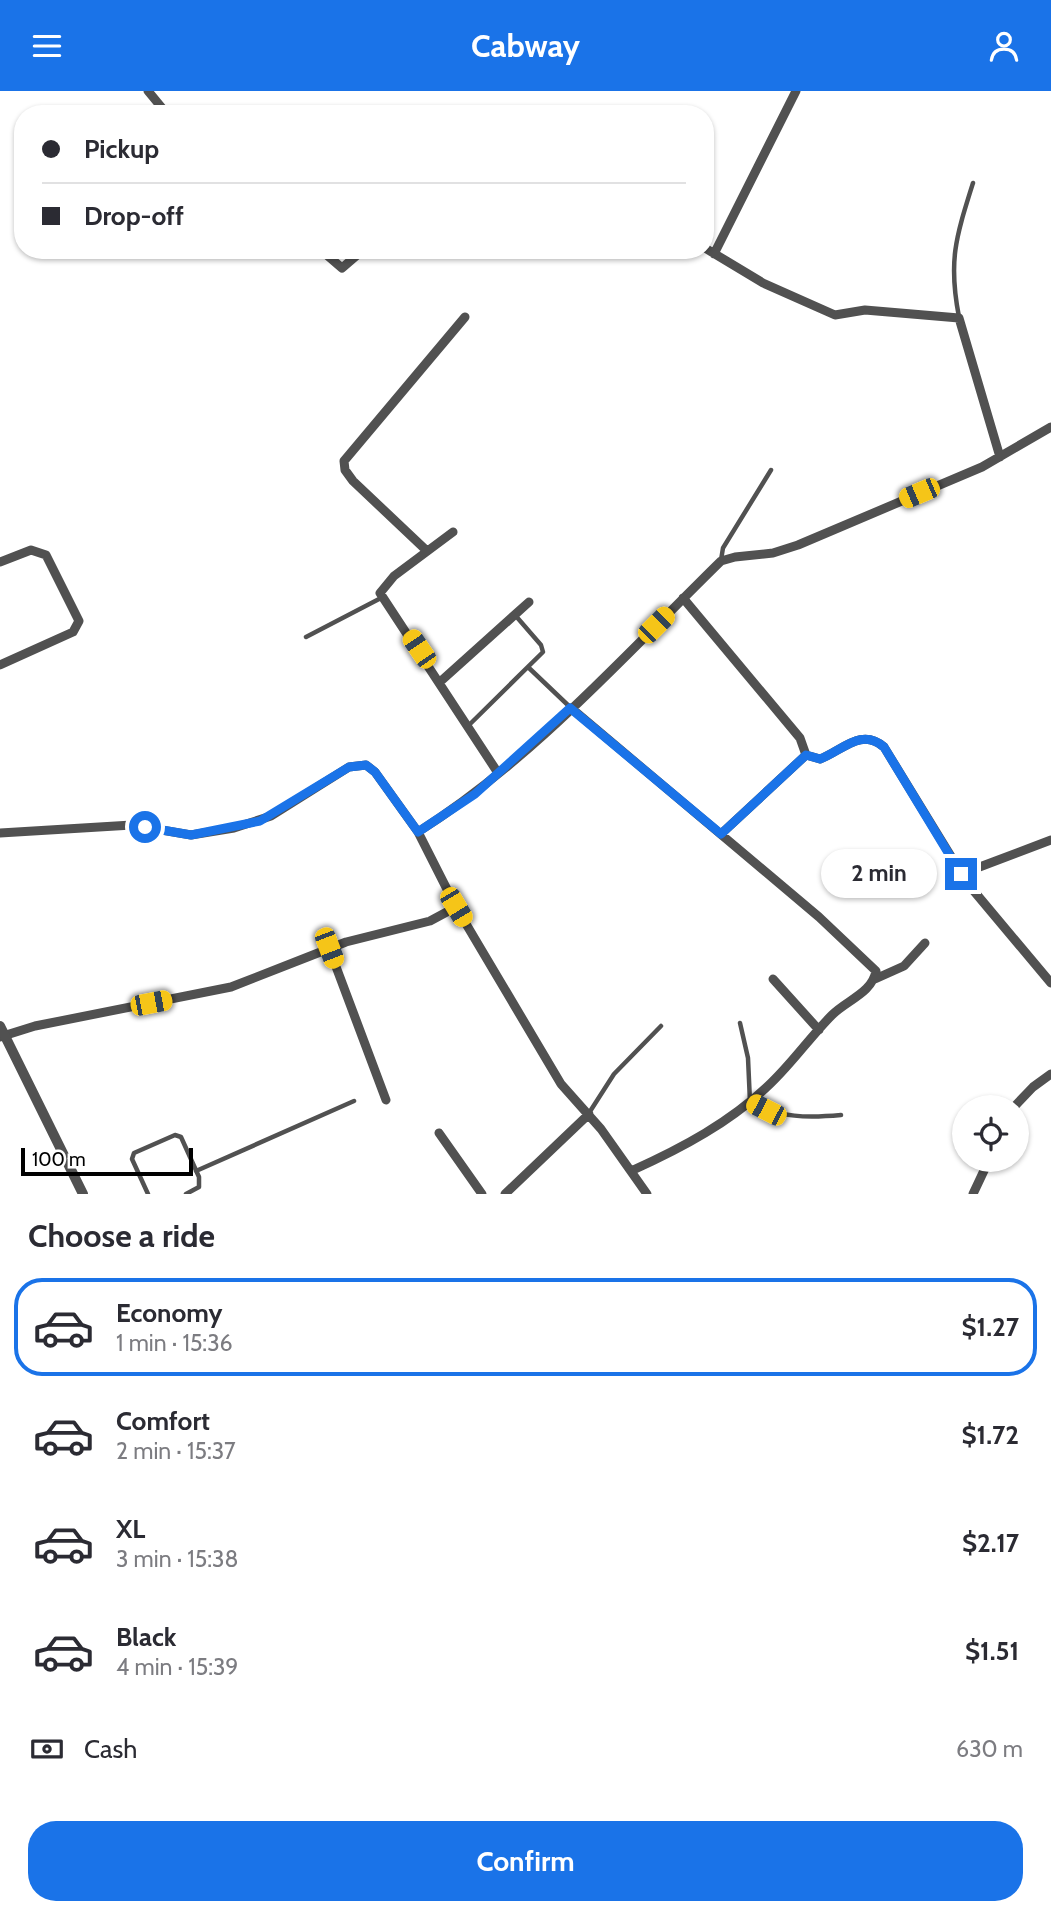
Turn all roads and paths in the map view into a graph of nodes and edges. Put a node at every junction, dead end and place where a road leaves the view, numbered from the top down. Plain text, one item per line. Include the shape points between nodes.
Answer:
1 (148, 91) edge
2 (796, 91) edge
3 (160, 105) edge
4 (973, 183) dead end
5 (714, 254) joint
6 (331, 259) edge
7 (352, 259) edge
8 (465, 317) dead end
9 (959, 318) junction
10 (1051, 427) edge
11 (1000, 457) junction
12 (771, 470) dead end
13 (453, 532) dead end
14 (426, 551) junction
15 (721, 561) junction
16 (0, 562) edge
17 (683, 598) junction
18 (382, 599) junction
19 (528, 602) dead end
20 (515, 614) junction
21 (306, 637) dead end
22 (0, 664) edge
23 (530, 669) junction
24 (441, 681) junction
25 (570, 708) junction
26 (468, 726) junction
27 (806, 755) junction
28 (498, 773) junction
29 (418, 832) junction
30 (0, 833) edge
31 (721, 834) junction
32 (1051, 839) edge
33 (961, 874) junction
34 (456, 907) junction
35 (925, 943) dead end
36 (329, 948) junction
37 (773, 979) dead end
38 (875, 979) junction
39 (1051, 983) edge
40 (740, 1023) dead end
41 (661, 1026) dead end
42 (819, 1030) junction
43 (2, 1033) edge
44 (1051, 1074) edge
45 (1025, 1095) edge
46 (386, 1100) dead end
47 (354, 1101) dead end
48 (750, 1102) junction
49 (589, 1114) junction
50 (841, 1115) dead end
51 (439, 1133) dead end
52 (197, 1171) junction
53 (631, 1171) junction
54 (983, 1172) edge
55 (83, 1194) edge
56 (148, 1194) edge
57 (186, 1194) edge
58 (482, 1194) edge
59 (505, 1194) edge
60 (647, 1194) edge
61 (973, 1194) edge

1 - 3 street
2 - 5 street
4 - 9 lane via 954,254 952,280
5 - 9 street via 772,288 835,315 865,310
6 - 7 street via 341,268
8 - 14 street via 344,461 353,481
9 - 11 street
10 - 11 street
11 - 15 street via 799,545
12 - 15 lane via 723,548
13 - 14 street
14 - 18 street via 383,586
15 - 17 street
16 - 22 street via 31,550 46,555 79,621 73,632
17 - 25 street
17 - 27 street via 800,739
18 - 21 lane
18 - 24 street
19 - 20 street
20 - 23 lane via 543,652
20 - 24 street
23 - 25 lane
23 - 26 lane
24 - 26 street
25 - 28 street
25 - 31 street
26 - 28 street
27 - 31 street
27 - 33 street via 820,759 862,738 878,742
28 - 29 street via 462,804
29 - 30 street via 366,765 349,767 271,816 234,828 191,835 132,825
29 - 34 street
31 - 38 street via 872,963
32 - 33 street
33 - 39 street
34 - 36 street via 430,921
34 - 49 street via 561,1084
35 - 38 street via 904,966
36 - 43 street via 231,987
36 - 46 street
37 - 42 street
38 - 42 street
40 - 48 lane via 748,1058
41 - 49 lane via 614,1073
42 - 48 street
43 - 55 street
44 - 45 street
47 - 52 lane
48 - 50 lane via 792,1116
48 - 53 street via 678,1149
49 - 53 street
49 - 59 street
51 - 58 street
52 - 56 lane via 181,1137 175,1135 134,1153 132,1159
52 - 57 lane via 199,1187
53 - 60 street
54 - 61 street

